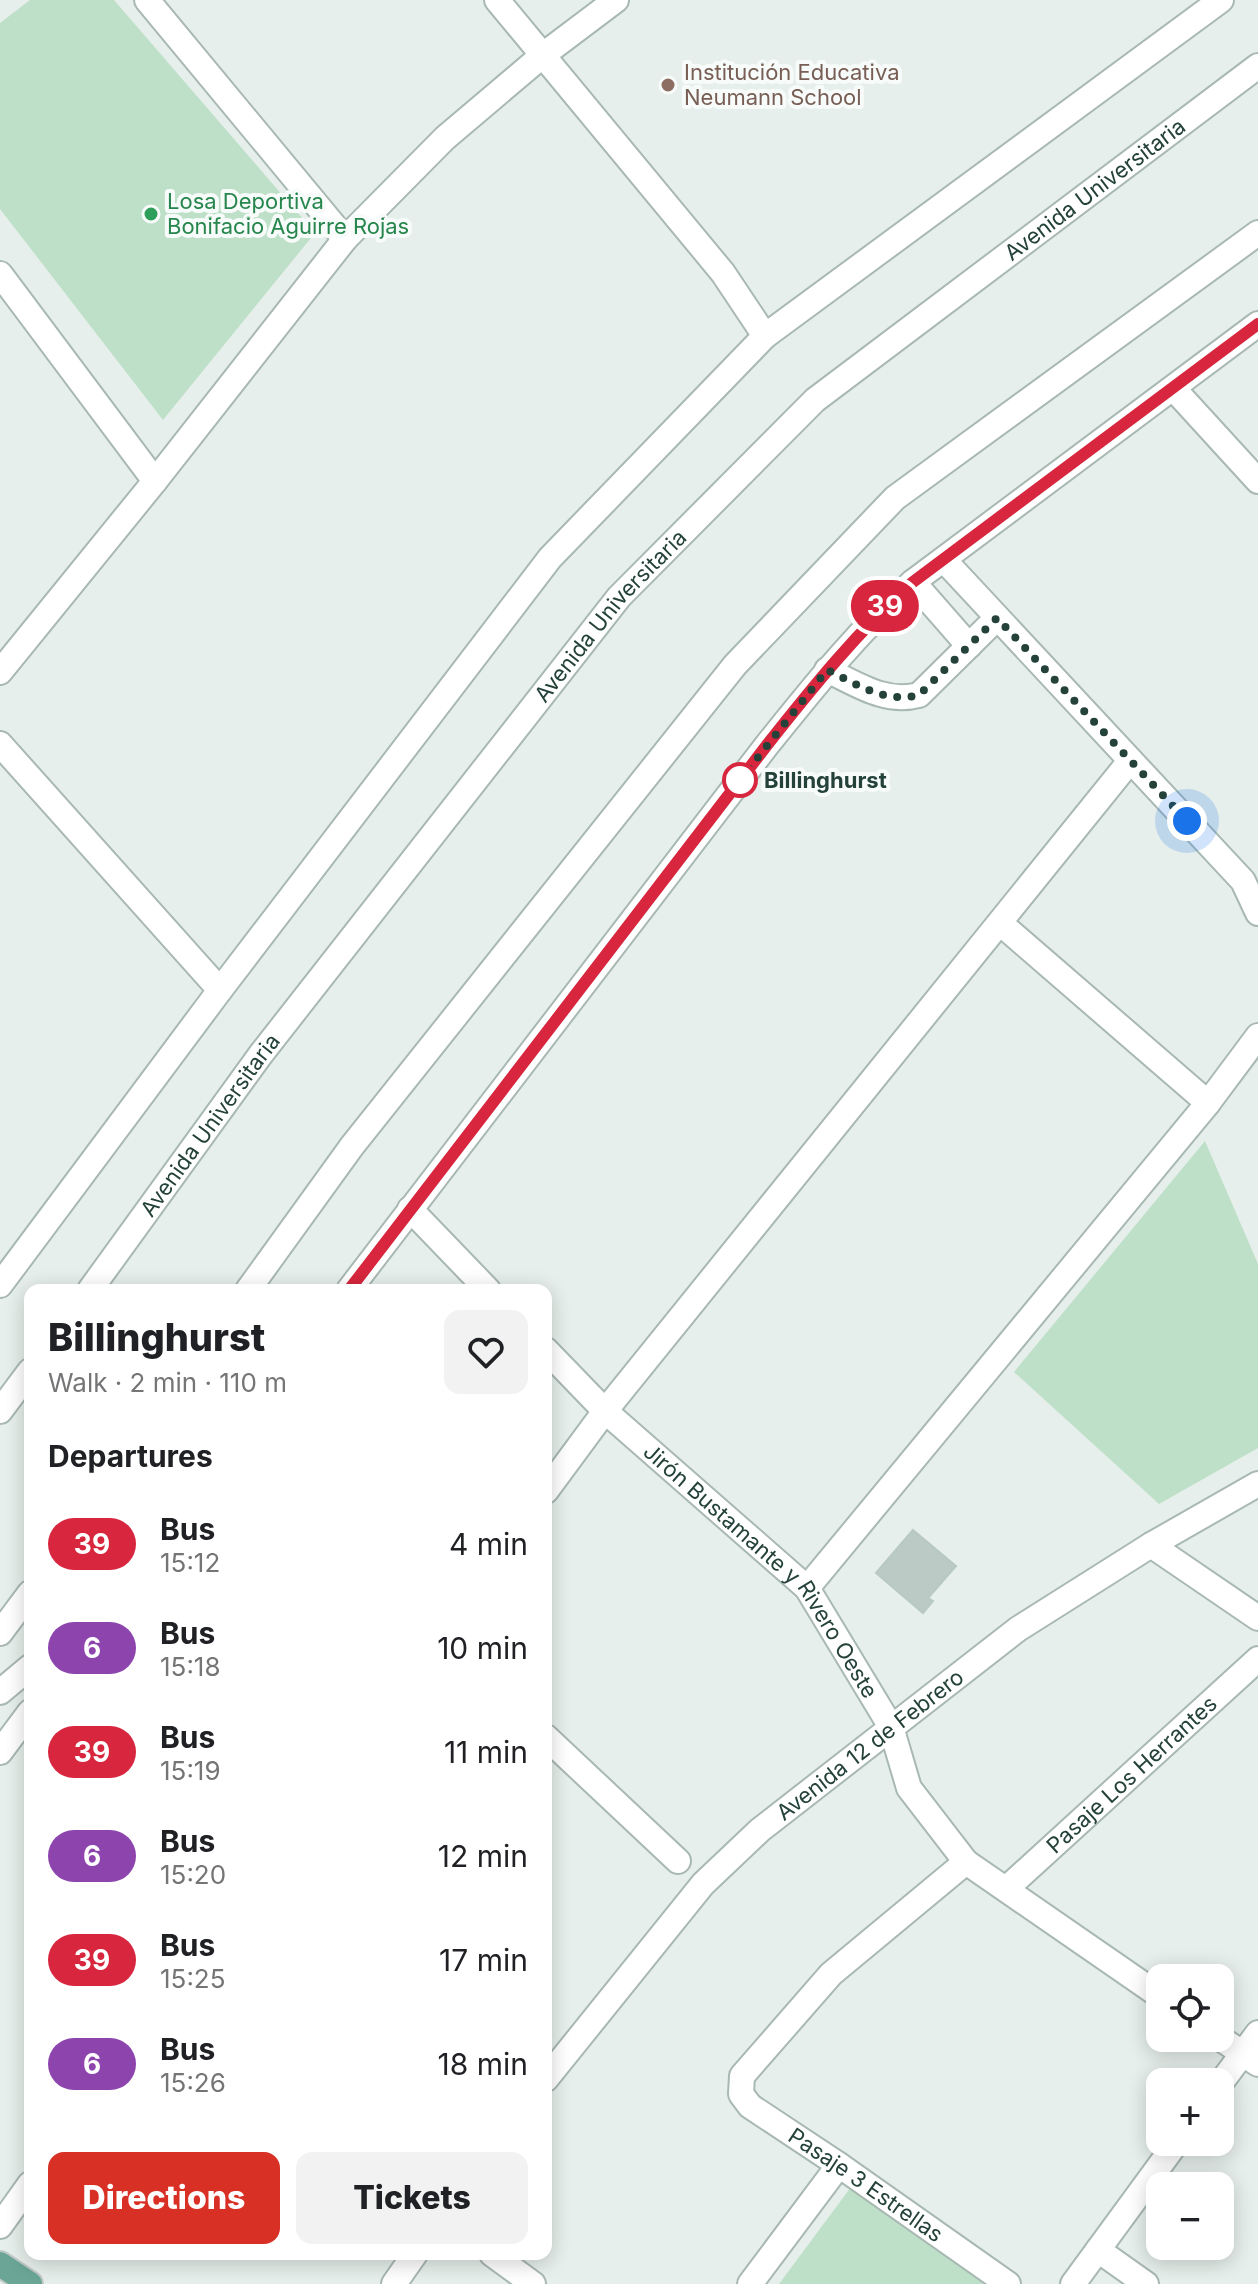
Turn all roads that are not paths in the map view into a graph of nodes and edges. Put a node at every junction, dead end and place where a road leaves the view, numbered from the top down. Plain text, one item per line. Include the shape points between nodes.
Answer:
1 (147, 0) edge
2 (497, 0) edge
3 (616, 0) edge
4 (1221, 0) edge
5 (543, 55) junction
6 (1258, 66) edge
7 (1258, 233) edge
8 (345, 239) junction
9 (0, 274) edge
10 (1258, 324) edge
11 (765, 336) junction
12 (1173, 388) junction
13 (155, 481) junction
14 (1258, 481) edge
15 (944, 560) junction
16 (913, 582) junction
17 (997, 618) junction
18 (969, 646) junction
19 (827, 670) junction
20 (0, 672) edge
21 (0, 744) edge
22 (1130, 761) junction
23 (1258, 913) edge
24 (1000, 923) junction
25 (220, 990) junction
26 (1258, 1036) edge
27 (1208, 1103) junction
28 (410, 1209) junction
29 (94, 1284) edge
30 (252, 1284) edge
31 (354, 1284) edge
32 (482, 1284) edge
33 (0, 1285) edge
34 (552, 1356) edge
35 (24, 1379) edge
36 (0, 1411) edge
37 (605, 1411) junction
38 (552, 1483) edge
39 (1258, 1484) edge
40 (1151, 1545) junction
41 (807, 1588) junction
42 (24, 1601) edge
43 (1258, 1618) edge
44 (0, 1633) edge
45 (1258, 1659) edge
46 (24, 1672) edge
47 (0, 1692) edge
48 (24, 1720) edge
49 (891, 1727) junction
50 (552, 1743) edge
51 (0, 1752) edge
52 (678, 1861) dead end
53 (966, 1862) junction
54 (1006, 1889) junction
55 (1146, 1986) edge
56 (1258, 2033) edge
57 (1250, 2059) edge
58 (552, 2072) edge
59 (1234, 2072) edge
60 (1167, 2156) edge
61 (839, 2165) junction
62 (24, 2192) edge
63 (0, 2226) edge
64 (1098, 2250) junction
65 (411, 2260) edge
66 (500, 2260) edge
67 (0, 2264) edge
68 (30, 2284) edge
69 (394, 2284) edge
70 (533, 2284) edge
71 (750, 2284) edge
72 (1008, 2284) edge
73 (1073, 2284) edge
74 (1146, 2284) edge

1 - 8 street
2 - 5 street
3 - 5 street
4 - 11 street
5 - 8 street via 445,138
5 - 11 street via 723,273
6 - 29 street, Avenida Universitaria via 815,400 619,597 261,1054
7 - 30 street via 895,498 735,665 352,1146
8 - 13 street
9 - 13 street
10 - 12 street
11 - 25 street via 550,558
12 - 14 street
12 - 15 street
13 - 20 street
15 - 16 street
15 - 17 street
16 - 18 street
16 - 19 street
17 - 18 street
17 - 22 street
18 - 19 street via 919,695 902,700
19 - 28 street
21 - 25 street
22 - 23 street via 1243,881
22 - 24 street
24 - 27 street
24 - 37 street
25 - 33 street
26 - 27 street
27 - 41 street
28 - 31 street
28 - 32 street
34 - 37 street, Jirón Bustamante y Rivero Oeste
35 - 36 street
37 - 38 street
37 - 41 street, Jirón Bustamante y Rivero Oeste
39 - 40 street, Avenida 12 de Febrero
40 - 43 street
40 - 49 street, Avenida 12 de Febrero via 1018,1629
41 - 49 street, Jirón Bustamante y Rivero Oeste
42 - 44 street
45 - 54 street, Pasaje Los Herrantes
46 - 47 street
48 - 51 street
49 - 53 street, Jirón Bustamante y Rivero Oeste via 909,1788
49 - 58 street, Avenida 12 de Febrero via 760,1830 703,1884
50 - 52 street
53 - 54 street, Jirón Bustamante y Rivero Oeste
53 - 61 street, Pasaje 3 Estrellas via 831,1974 742,2076 741,2094 750,2106
54 - 55 street, Jirón Bustamante y Rivero Oeste
56 - 57 street
57 - 59 street
60 - 64 street
61 - 71 street
61 - 72 street, Pasaje 3 Estrellas
62 - 63 street
64 - 73 street
64 - 74 street
65 - 69 street
66 - 70 street
67 - 68 main road

